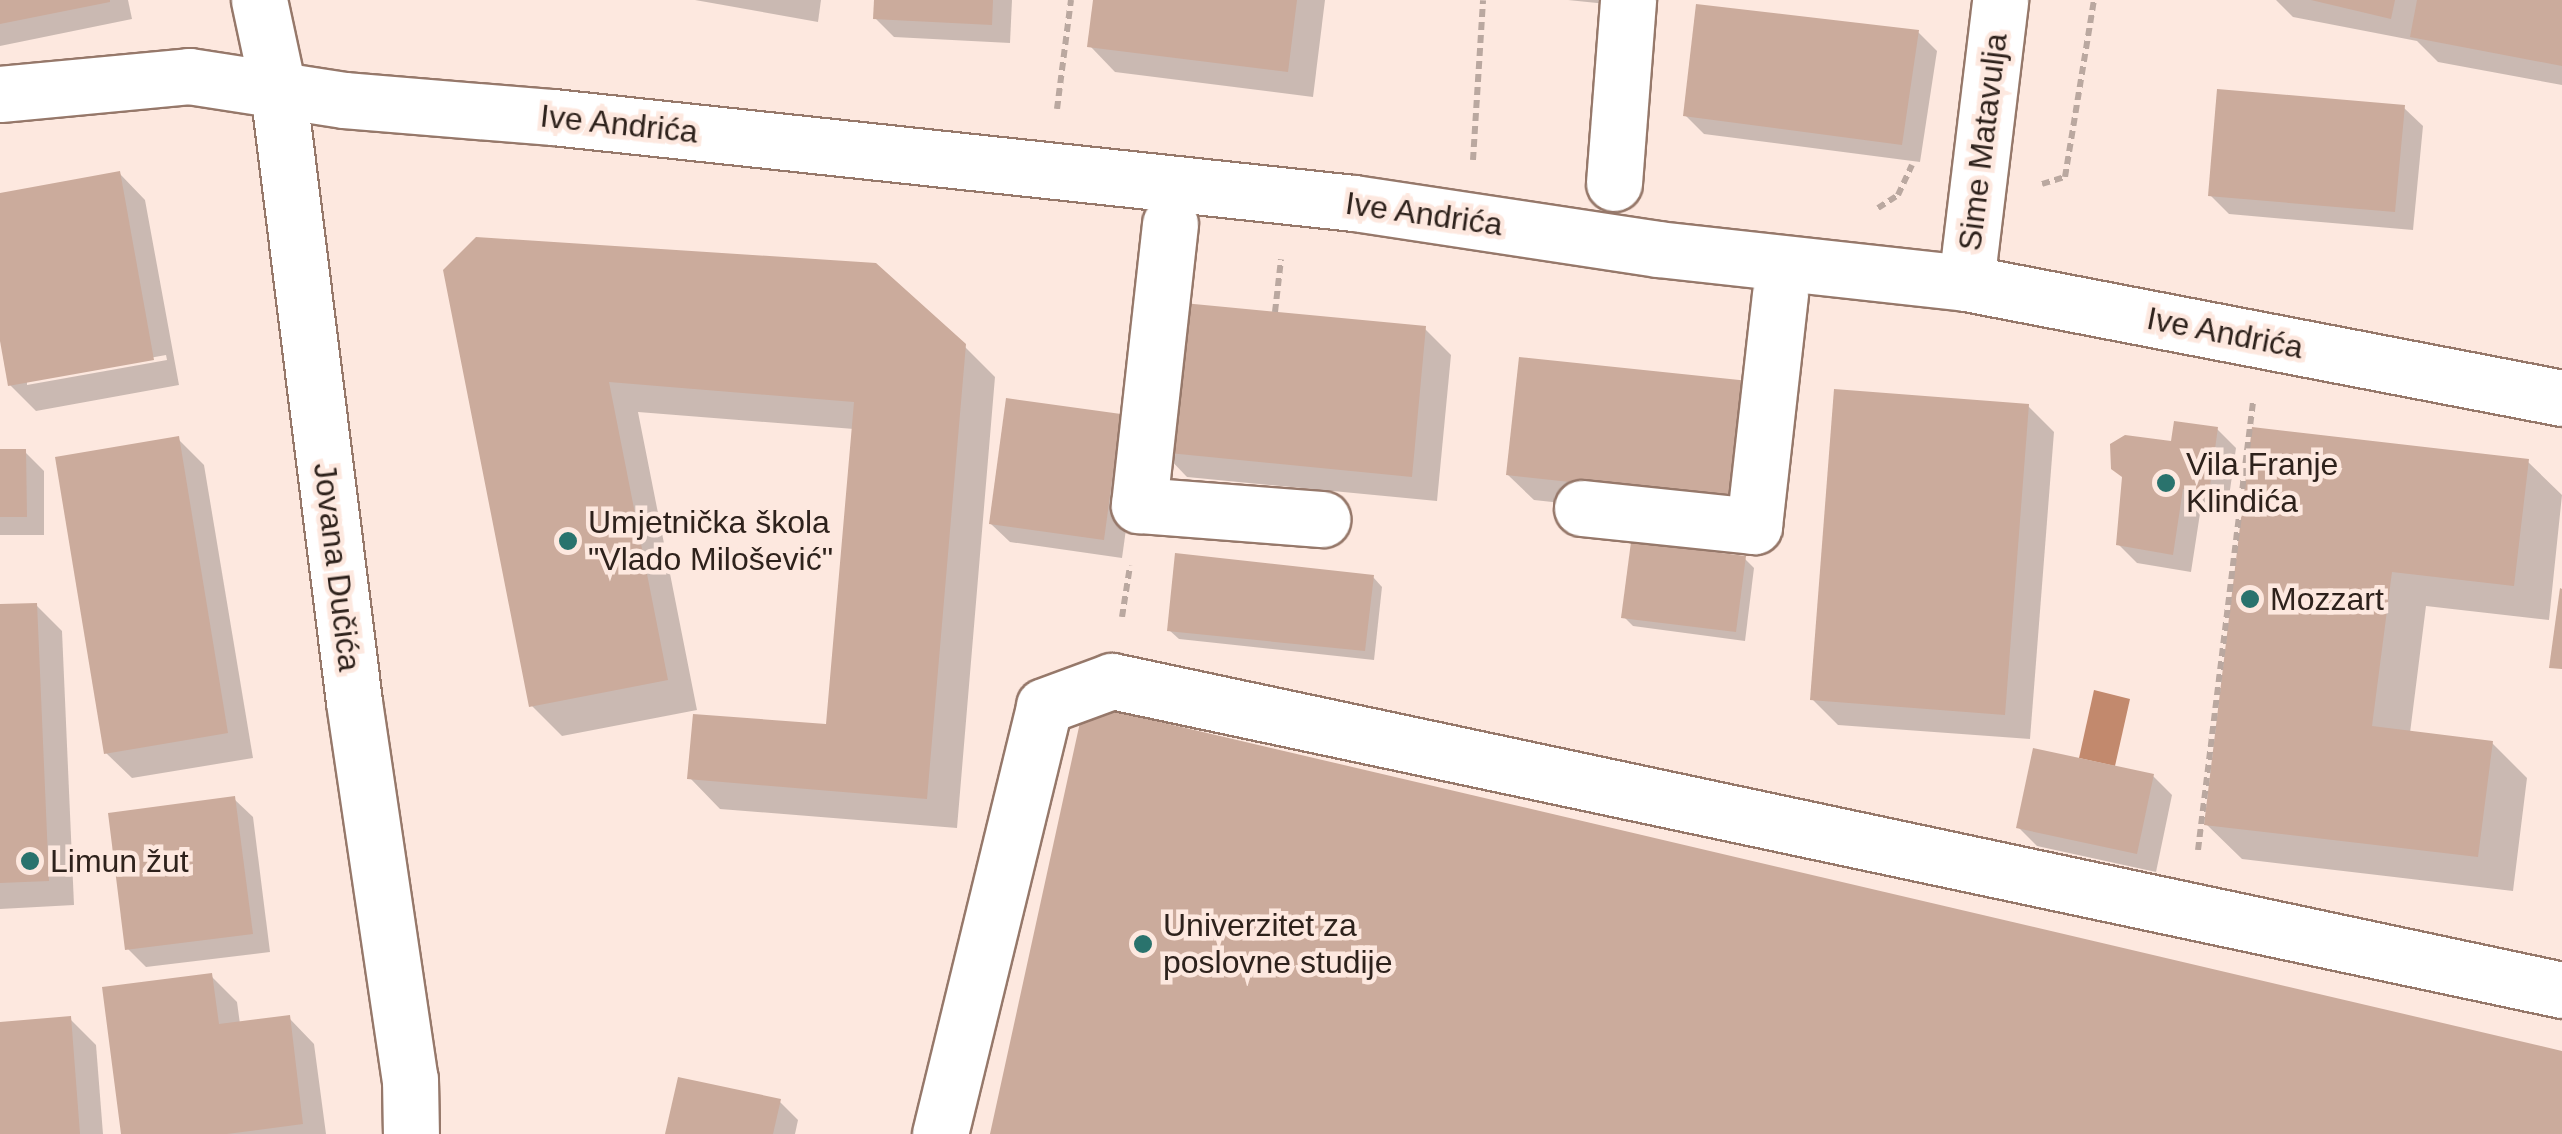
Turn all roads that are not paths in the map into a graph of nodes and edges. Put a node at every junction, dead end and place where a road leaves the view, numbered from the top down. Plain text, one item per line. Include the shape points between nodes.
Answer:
1 (258, 0) edge
2 (1628, 0) edge
3 (2000, 0) edge
4 (278, 89) junction
5 (0, 94) edge
6 (1614, 183) dead end
7 (1170, 224) dead end
8 (1966, 283) junction
9 (1780, 294) dead end
10 (2562, 398) edge
11 (1582, 508) dead end
12 (1322, 519) dead end
13 (2562, 990) edge
14 (411, 1134) edge
15 (940, 1134) edge

1 - 4 street, Jovana Dučića
2 - 6 street
3 - 8 street, Sime Matavulja
4 - 5 street, Ive Andrića via 188,76
4 - 8 street, Ive Andrića via 1354,203 1658,248
4 - 14 street, Jovana Dučića via 354,702 410,1079
7 - 12 street via 1139,505
8 - 10 street, Ive Andrića
9 - 11 street via 1754,526
13 - 15 street via 1112,681 1044,706

